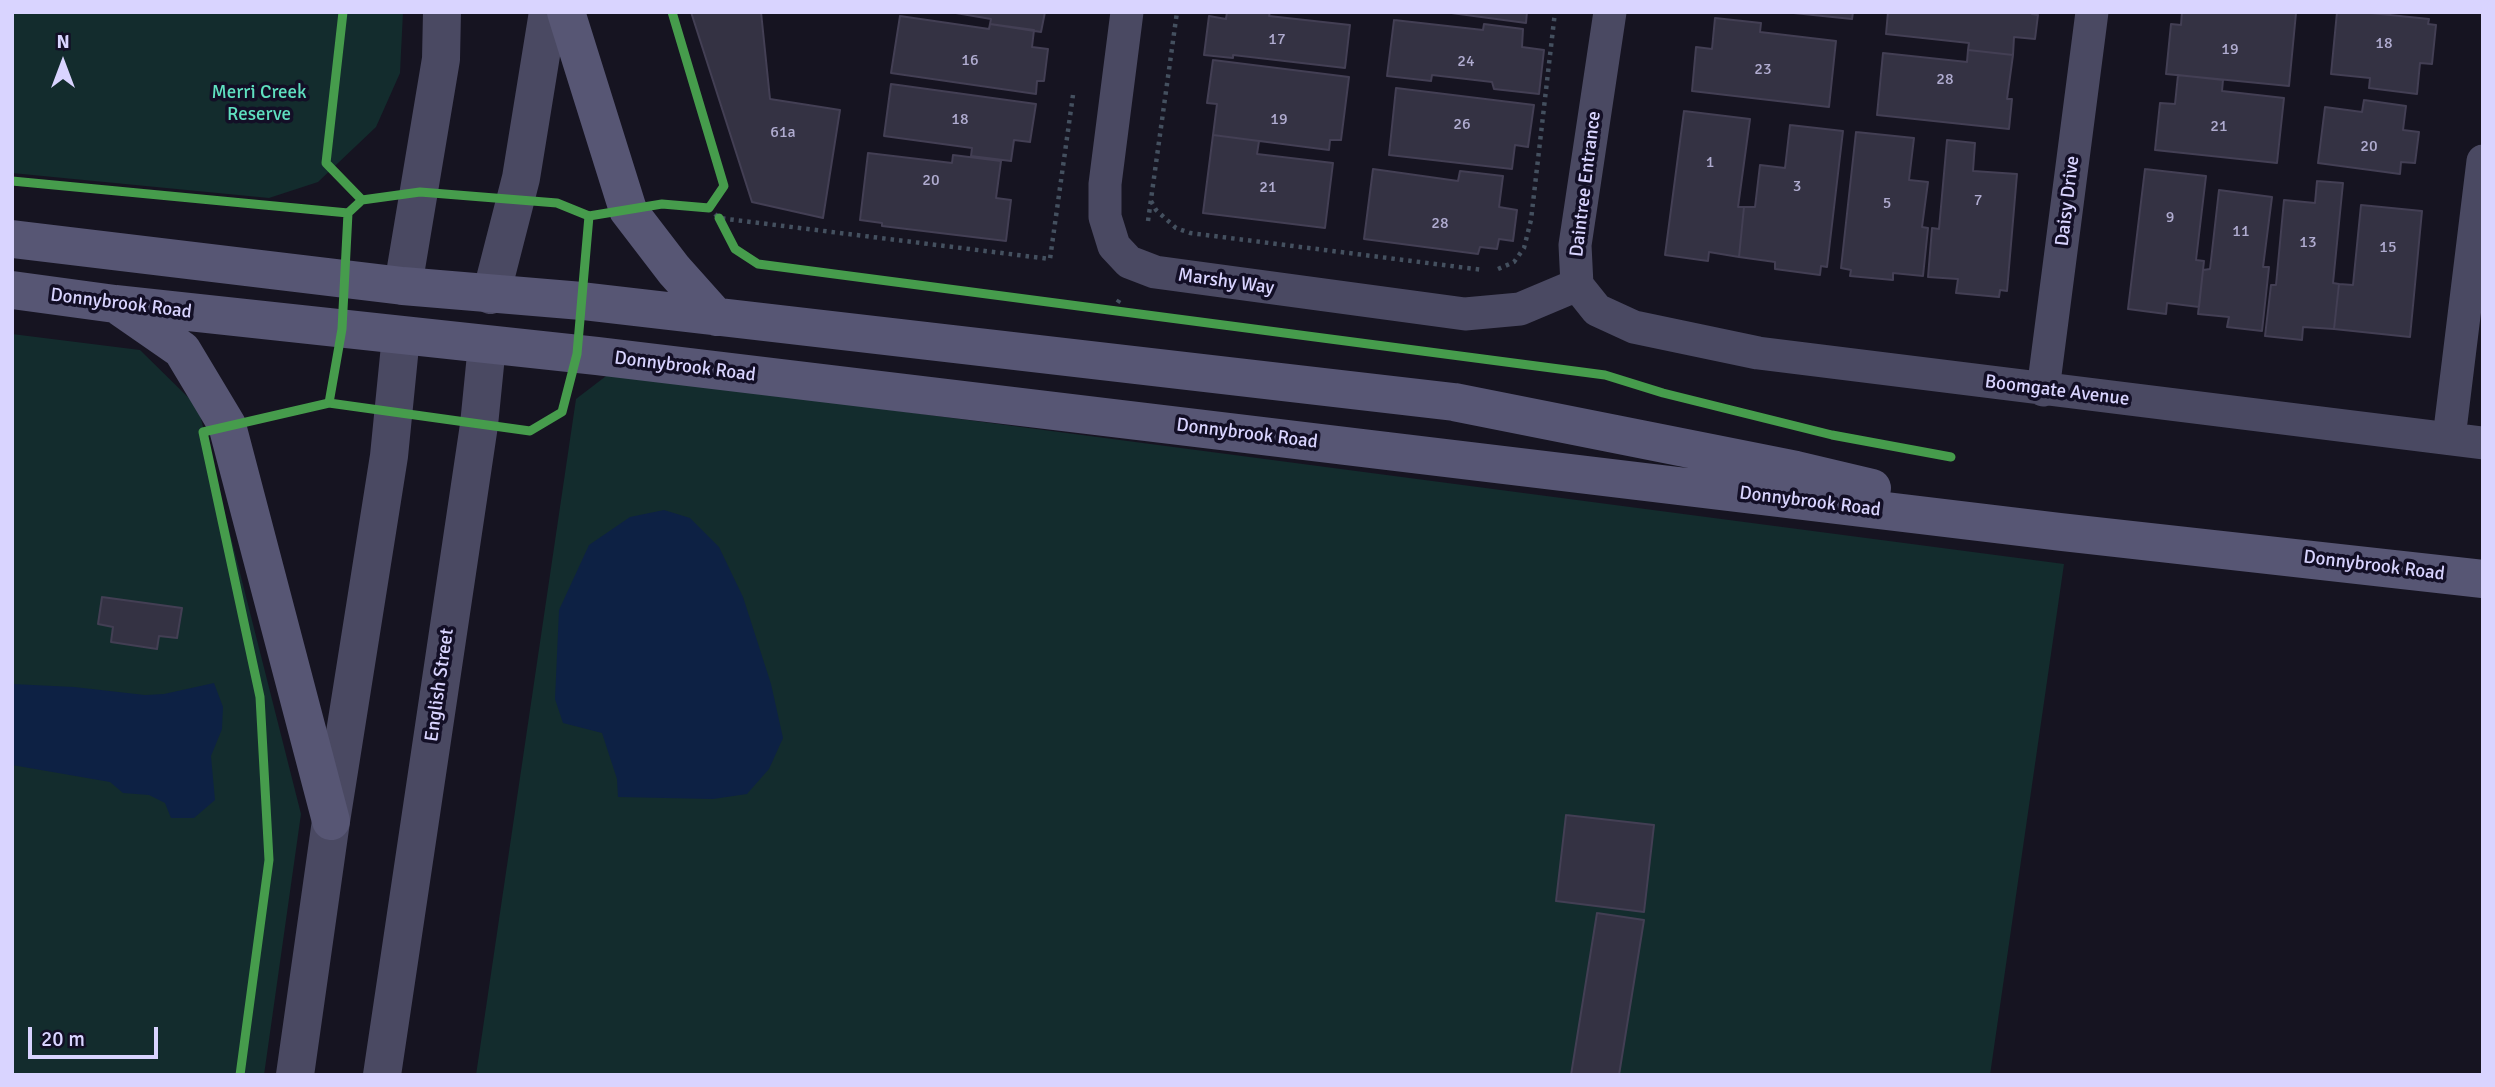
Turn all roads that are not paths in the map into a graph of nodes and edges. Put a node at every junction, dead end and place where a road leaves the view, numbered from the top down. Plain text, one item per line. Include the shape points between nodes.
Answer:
1 (442, 12) edge
2 (548, 12) edge
3 (566, 12) edge
4 (1127, 12) edge
5 (1610, 12) edge
6 (2092, 12) edge
7 (2483, 161) edge
8 (12, 239) edge
9 (1577, 285) junction
10 (403, 286) junction
11 (12, 290) edge
12 (491, 295) junction
13 (116, 304) junction
14 (716, 317) junction
15 (1634, 327) joint
16 (401, 336) junction
17 (487, 345) junction
18 (2043, 390) junction
19 (2449, 438) junction
20 (2483, 443) edge
21 (2062, 532) junction
22 (2483, 579) edge
23 (331, 821) junction
24 (295, 1075) edge
25 (382, 1075) edge

1 - 10 street via 440,59
2 - 12 street via 521,178
3 - 14 main road via 628,210
4 - 9 street, Marshy Way via 1105,184 1105,217 1114,246 1129,262 1154,272 1465,314 1520,309
5 - 9 street, Daintree Entrance via 1575,245
6 - 18 street, Daisy Drive
7 - 19 street
8 - 10 main road
9 - 15 street, Daintree Entrance via 1597,310
10 - 12 main road
10 - 16 main road
11 - 13 main road, Donnybrook Road
12 - 14 main road via 582,300
12 - 17 main road, English Street
13 - 16 main road, Donnybrook Road
13 - 23 main road via 182,350 227,425
14 - 21 main road via 1454,402 1796,470
15 - 18 street, Boomgate Avenue via 1758,353
16 - 17 main road, Donnybrook Road
16 - 23 street via 389,456
17 - 21 main road, Donnybrook Road
17 - 25 street, English Street
18 - 19 street, Boomgate Avenue
19 - 20 street, Boomgate Avenue
21 - 22 main road, Donnybrook Road
23 - 24 street

